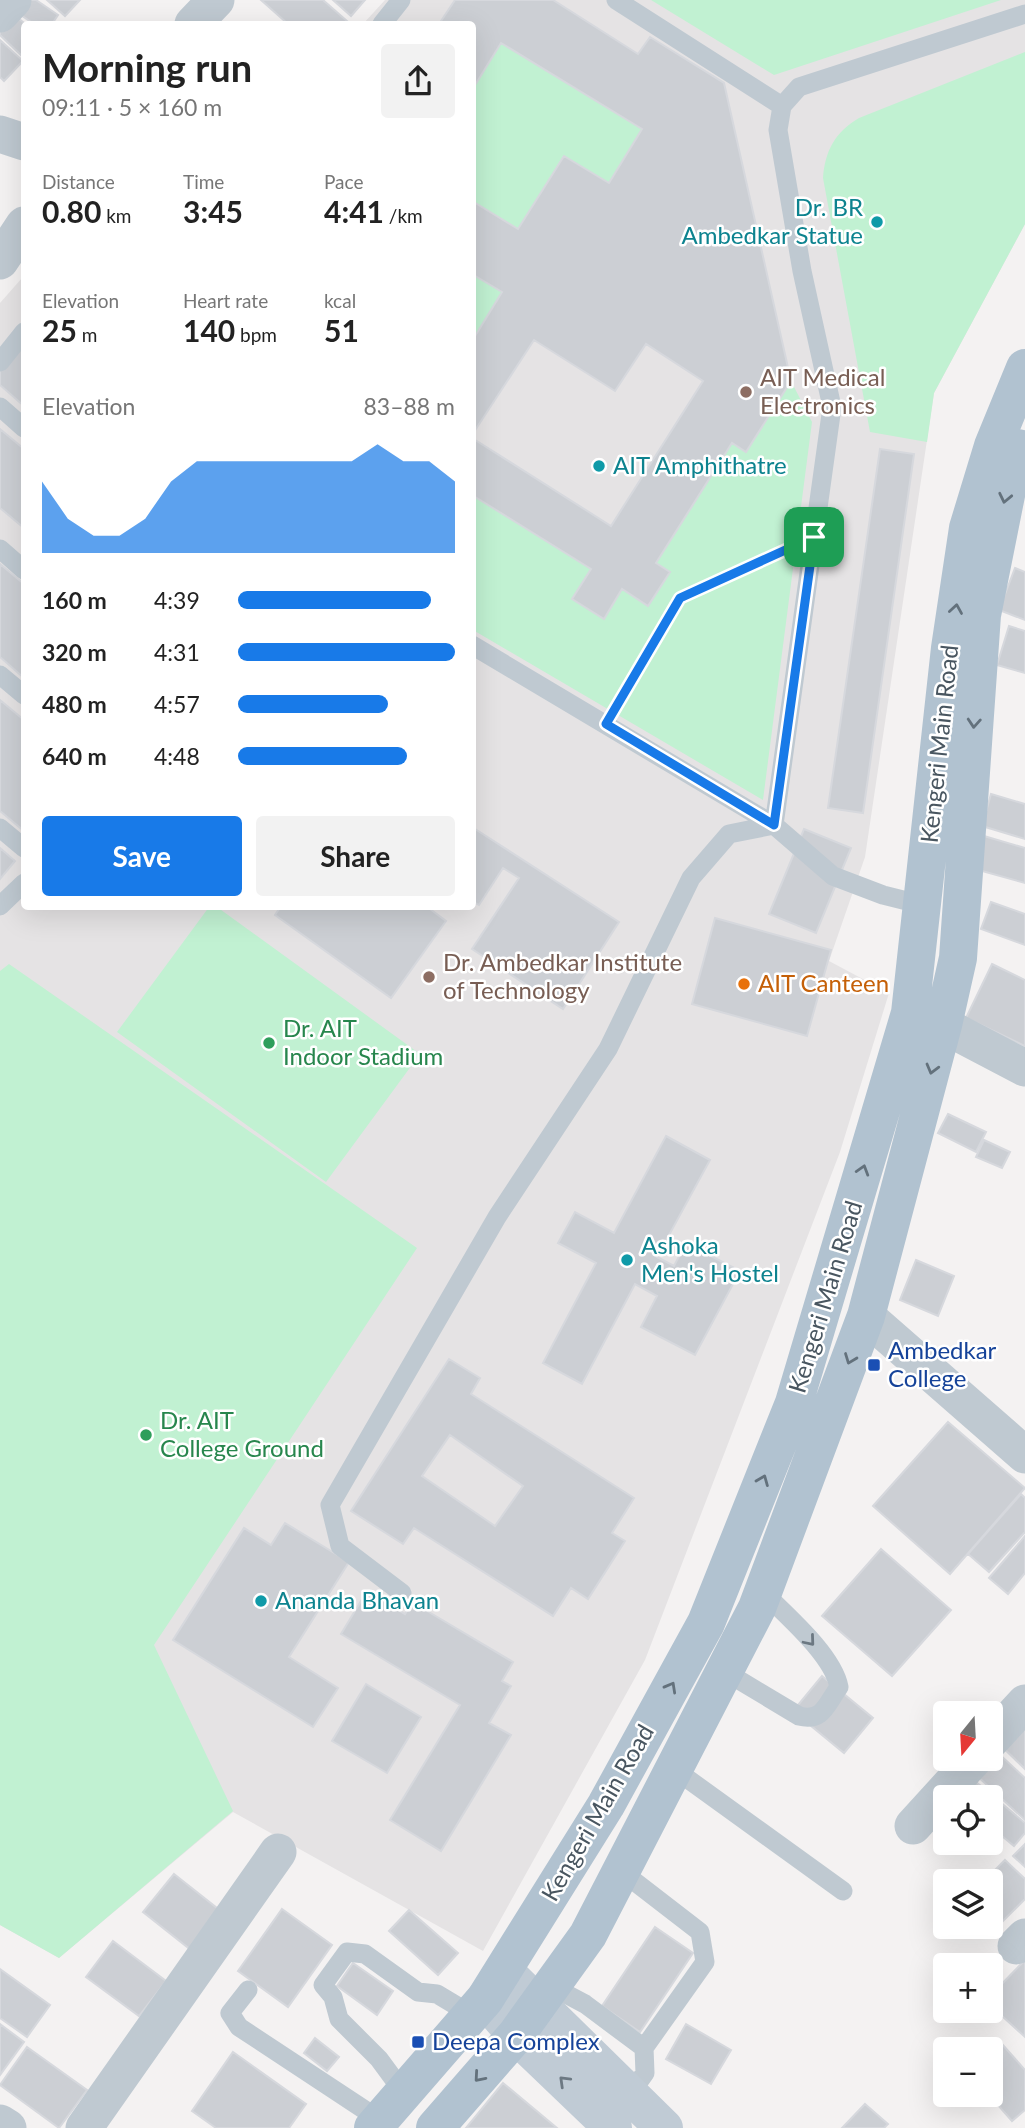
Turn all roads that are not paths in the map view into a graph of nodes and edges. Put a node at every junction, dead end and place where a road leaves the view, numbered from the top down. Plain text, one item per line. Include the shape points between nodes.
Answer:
1 (13, 0) edge
2 (216, 0) edge
3 (401, 0) edge
4 (616, 0) edge
5 (0, 14) edge
6 (1025, 14) edge
7 (196, 21) edge
8 (384, 21) edge
9 (782, 106) junction
10 (0, 134) edge
11 (21, 141) edge
12 (21, 230) edge
13 (0, 261) edge
14 (21, 336) edge
15 (0, 362) edge
16 (1025, 368) edge
17 (0, 407) edge
18 (21, 425) edge
19 (1025, 433) edge
20 (0, 549) edge
21 (21, 567) edge
22 (476, 647) edge
23 (0, 675) edge
24 (21, 692) edge
25 (774, 825) junction
26 (0, 828) edge
27 (21, 846) edge
28 (21, 886) edge
29 (923, 905) junction
30 (0, 906) edge
31 (918, 948) junction
32 (958, 958) junction
33 (943, 1025) junction
34 (1025, 1068) edge
35 (866, 1316) junction
36 (1025, 1455) edge
37 (763, 1592) junction
38 (402, 1593) dead end
39 (724, 1671) junction
40 (1025, 1703) edge
41 (1003, 1727) edge
42 (674, 1769) junction
43 (963, 1771) edge
44 (913, 1826) dead end
45 (278, 1852) dead end
46 (621, 1871) junction
47 (843, 1891) dead end
48 (248, 1990) dead end
49 (487, 1995) junction
50 (535, 2008) junction
51 (644, 2048) junction
52 (630, 2094) junction
53 (386, 2114) edge
54 (0, 2123) edge
55 (8, 2128) edge
56 (84, 2128) edge
57 (435, 2128) edge
58 (613, 2128) edge
59 (664, 2128) edge

1 - 5 street
2 - 7 street
3 - 8 lane
4 - 9 lane
6 - 9 lane via 799,87
9 - 25 lane via 778,130 832,407
10 - 11 street
12 - 13 street
14 - 15 lane
29 -> 16 main road, Kengeri Main Road via 950,648 968,528 993,446
17 - 18 lane
19 -> 32 main road, Kengeri Main Road via 1014,455 982,615
20 - 21 lane
22 - 25 lane
23 - 24 lane
25 - 29 lane via 833,876
25 - 38 lane via 729,834 691,877 608,1049 497,1217 330,1505 340,1546
26 - 27 lane
28 - 30 lane
29 - 31 main road, Kengeri Main Road
31 - 32 main road
49 -> 31 main road, Kengeri Main Road via 606,1805 706,1623 794,1403 911,1013
32 - 33 main road, Kengeri Main Road
33 - 34 street
33 -> 35 main road, Kengeri Main Road
35 - 36 street
35 -> 37 main road, Kengeri Main Road
37 - 39 main road, Kengeri Main Road
37 -> 39 lane via 812,1641 839,1688 811,1719
39 - 42 main road, Kengeri Main Road
40 - 41 street
42 - 46 main road, Kengeri Main Road
42 - 47 lane
43 - 44 street
45 - 56 street
46 - 50 main road, Kengeri Main Road via 588,1935
46 - 51 lane via 700,1932 705,1962
48 - 53 lane via 230,2014 239,2027
49 - 50 main road
49 - 53 main road, Kengeri Main Road
49 - 53 lane via 418,1992 365,1954 347,1952 323,1985 333,1997 340,2019 379,2059
50 - 51 lane via 585,2004
50 - 52 main road
50 -> 57 main road, Kengeri Main Road
58 -> 50 main road
51 - 52 lane via 645,2073
52 - 59 main road
54 - 55 street

